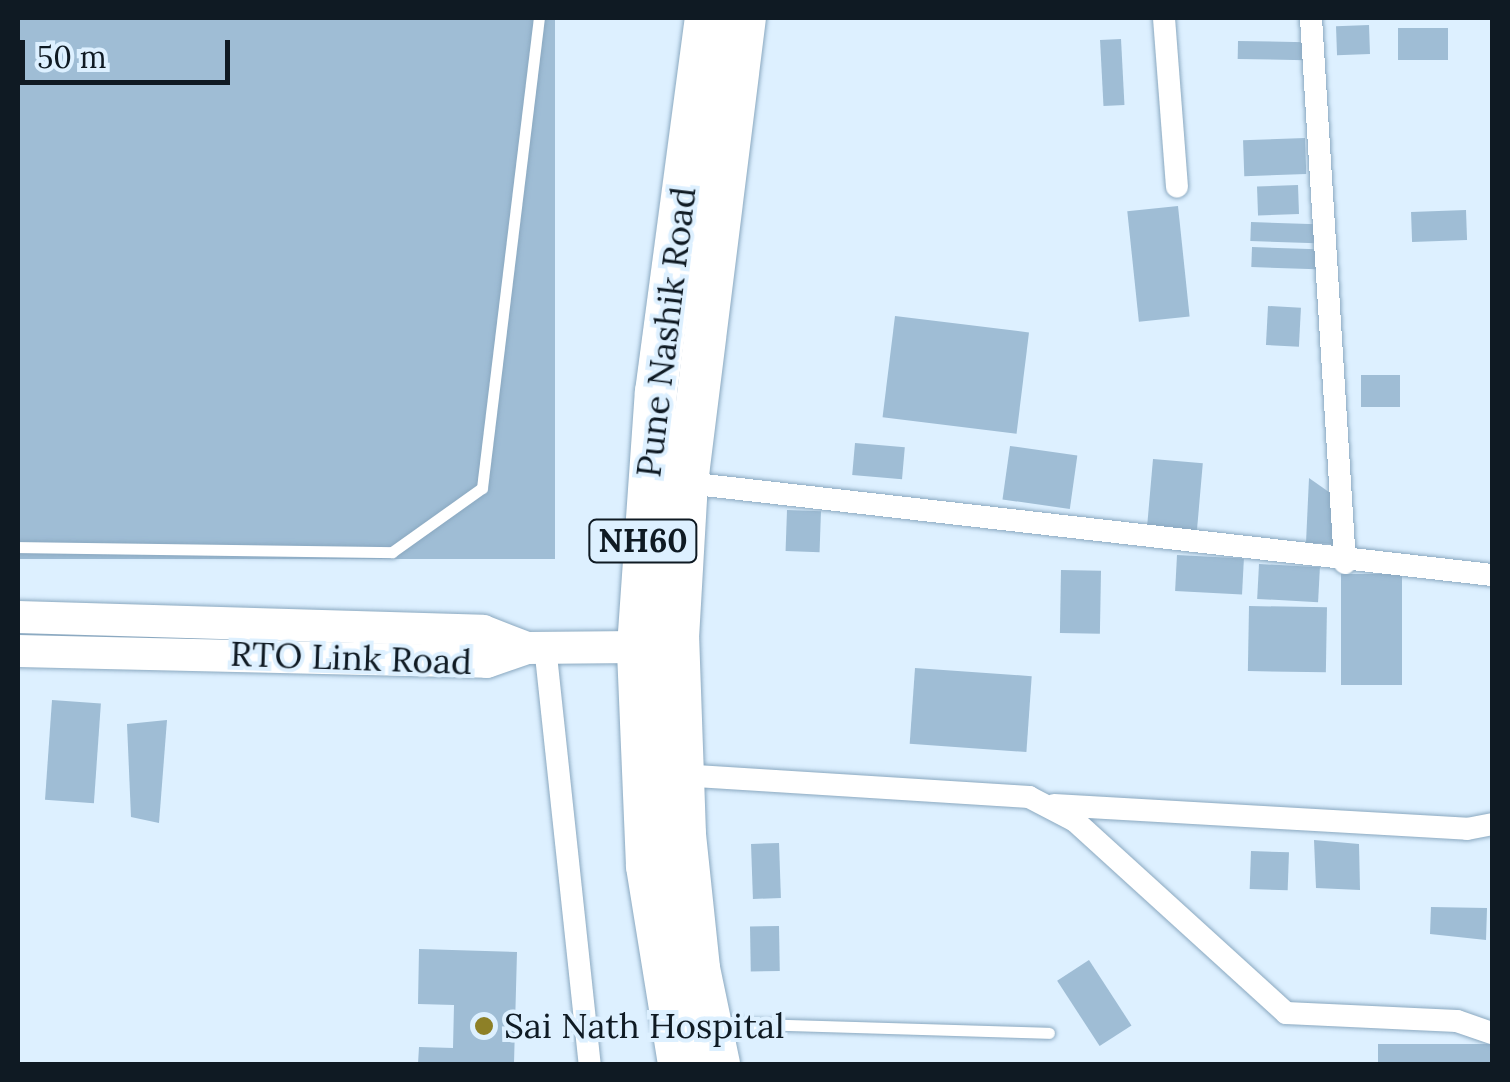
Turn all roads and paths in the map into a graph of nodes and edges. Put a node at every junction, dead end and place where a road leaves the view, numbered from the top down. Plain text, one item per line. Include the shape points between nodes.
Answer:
1 (539, 18) edge
2 (706, 18) edge
3 (745, 18) edge
4 (1164, 18) edge
5 (1311, 18) edge
6 (1177, 186) dead end
7 (687, 483) junction
8 (18, 548) edge
9 (1346, 563) junction
10 (1492, 576) edge
11 (18, 617) edge
12 (536, 647) junction
13 (638, 647) junction
14 (18, 651) edge
15 (680, 775) junction
16 (1054, 805) junction
17 (1492, 824) edge
18 (710, 1023) junction
19 (1048, 1032) dead end
20 (1492, 1033) edge
21 (590, 1064) edge
22 (680, 1064) edge
23 (719, 1064) edge

1 - 8 lane via 482,488 392,552
2 - 13 highway, Pune Nashik Road / NH60 via 656,392
3 - 7 highway, Pune Nashik Road / NH60
4 - 6 street
5 - 9 street
7 - 9 street
7 - 15 highway, Pune Nashik Road / NH60 via 678,638
9 - 10 street
11 - 12 main road, RTO Link Road via 482,631
12 - 13 main road
12 - 14 main road, RTO Link Road via 487,662
12 - 21 street
13 - 22 highway, Pune Nashik Road / NH60 via 646,866
15 - 16 street via 1030,797
15 - 18 highway, Pune Nashik Road / NH60
16 - 17 street via 1467,829
16 - 20 street via 1286,1012 1457,1021
18 - 19 lane
18 - 23 highway, Pune Nashik Road / NH60

